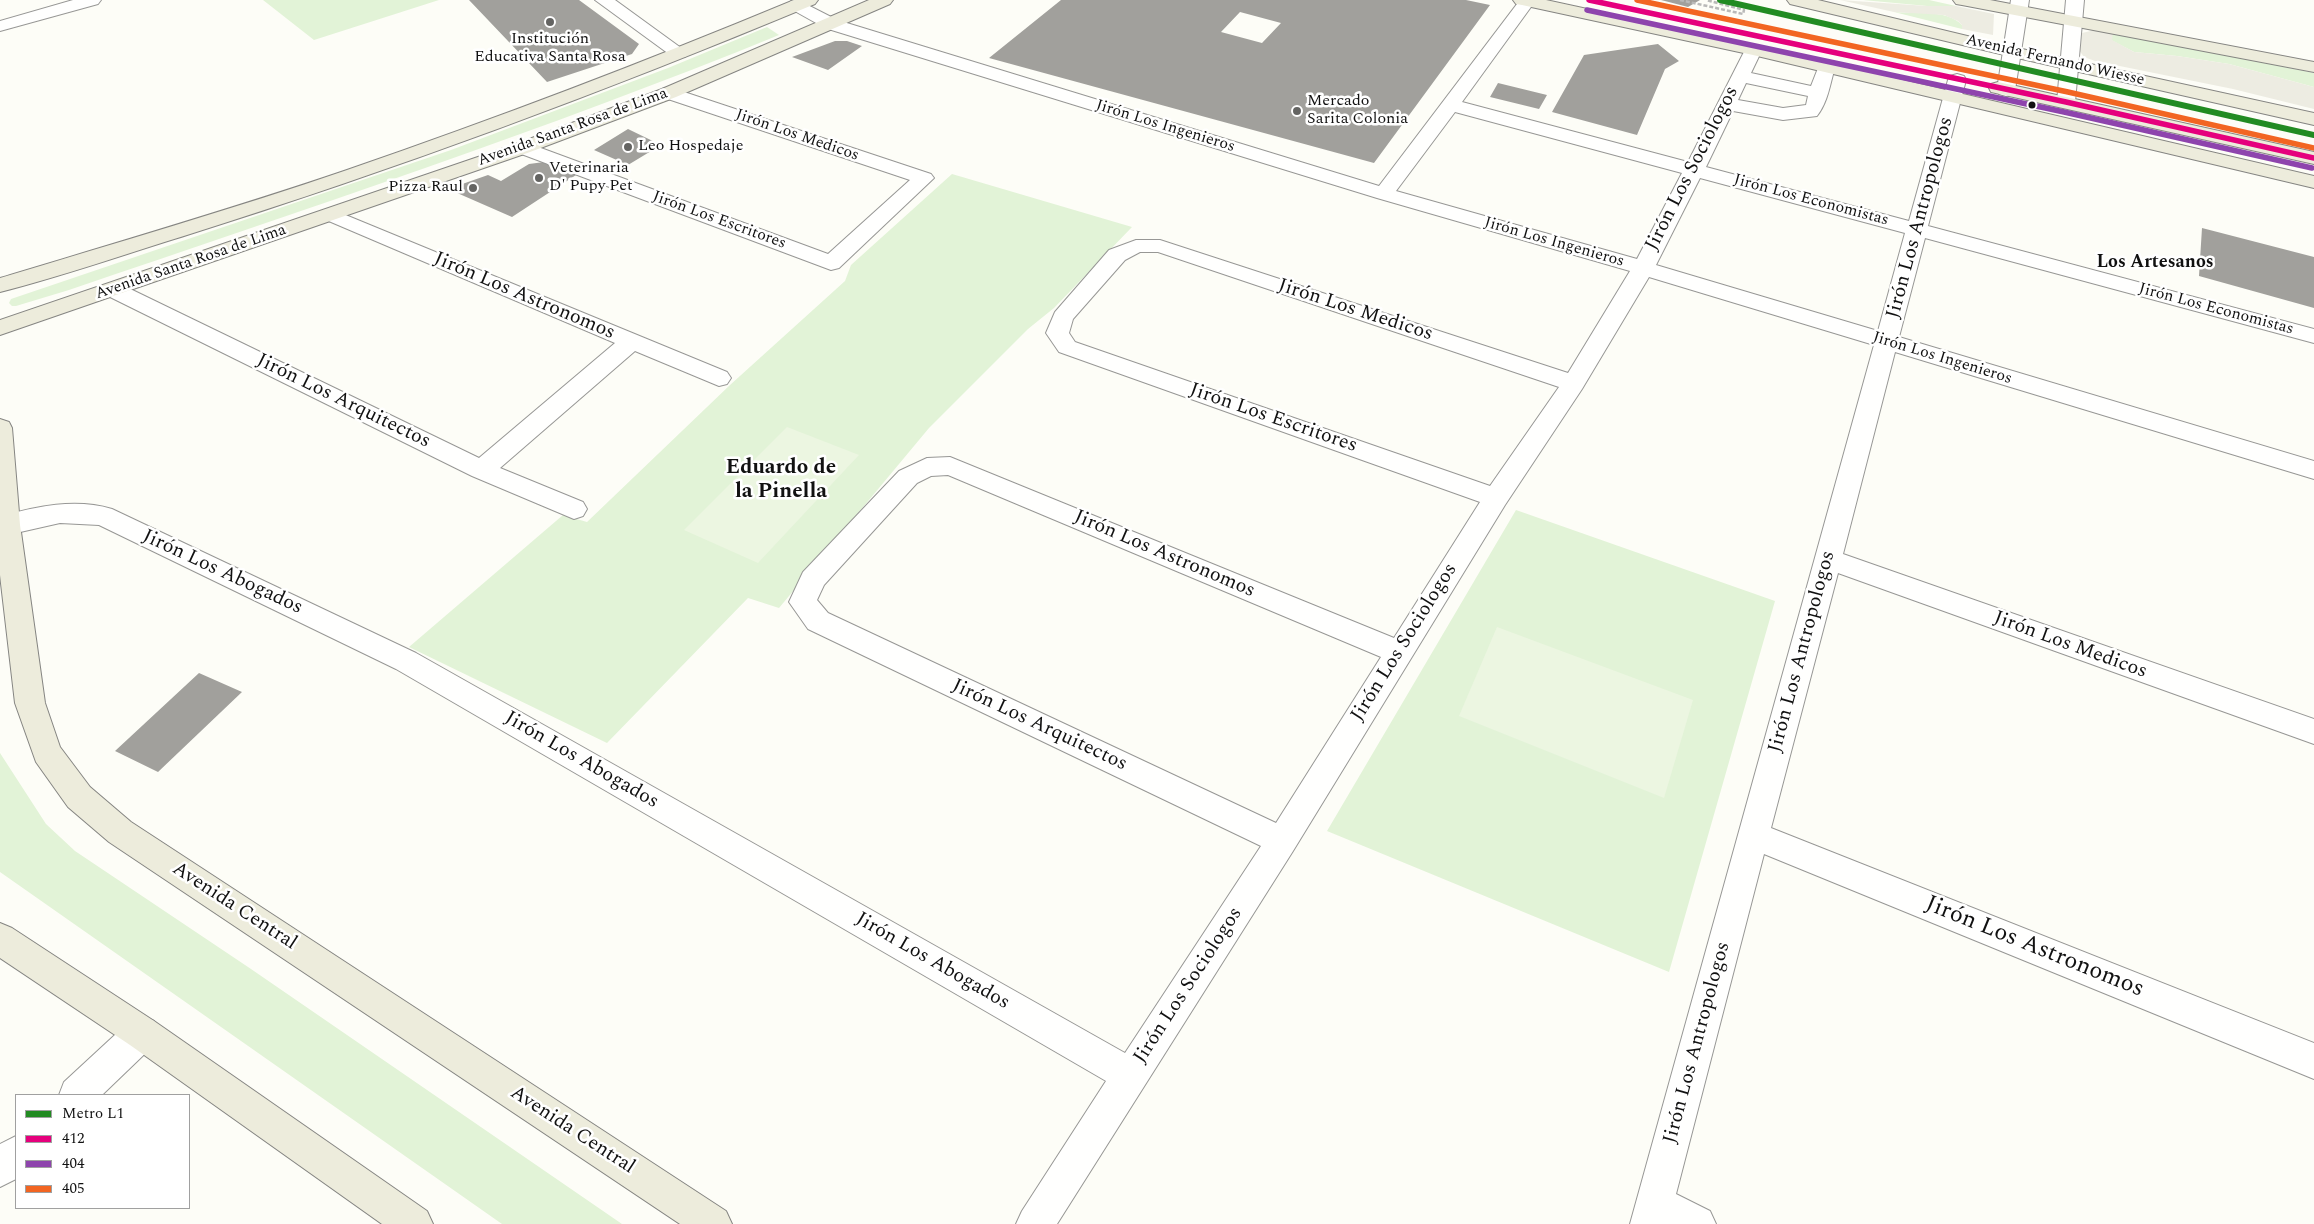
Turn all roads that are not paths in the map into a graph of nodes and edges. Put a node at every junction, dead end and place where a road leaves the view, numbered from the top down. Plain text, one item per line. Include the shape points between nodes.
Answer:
1 (92, 0) edge
2 (604, 0) edge
3 (884, 0) edge
4 (1589, 0) edge
5 (1796, 0) edge
6 (1962, 0) edge
7 (2075, 0) edge
8 (1525, 1) edge
9 (803, 3) edge
10 (2019, 5) edge
11 (2073, 20) junction
12 (831, 24) junction
13 (0, 26) edge
14 (1753, 50) junction
15 (679, 52) junction
16 (2013, 52) junction
17 (2070, 64) junction
18 (1826, 67) junction
19 (2314, 68) edge
20 (1751, 79) junction
21 (1955, 88) junction
22 (2006, 90) junction
23 (670, 93) junction
24 (1819, 93) junction
25 (2066, 102) junction
26 (1452, 105) junction
27 (1739, 106) junction
28 (2314, 118) edge
29 (522, 148) junction
30 (2314, 158) edge
31 (1694, 170) junction
32 (2314, 182) edge
33 (1384, 194) junction
34 (331, 215) junction
35 (1917, 229) junction
36 (1136, 246) joint
37 (831, 263) joint
38 (1642, 268) junction
39 (0, 285) edge
40 (114, 290) junction
41 (0, 328) edge
42 (2314, 336) edge
43 (631, 342) junction
44 (1887, 343) junction
45 (719, 378) dead end
46 (1574, 383) junction
47 (0, 428) edge
48 (926, 467) joint
49 (481, 470) junction
50 (2314, 470) edge
51 (1496, 498) junction
52 (574, 509) dead end
53 (7, 525) junction
54 (1827, 559) junction
55 (1400, 653) junction
56 (2314, 732) edge
57 (1754, 835) junction
58 (1282, 841) junction
59 (0, 939) edge
60 (142, 1033) junction
61 (2314, 1061) edge
62 (1131, 1076) junction
63 (78, 1094) edge
64 (15, 1155) edge
65 (0, 1169) edge
66 (1652, 1213) edge
67 (414, 1224) edge
68 (713, 1224) edge
69 (1035, 1224) edge
70 (1697, 1224) edge

1 - 13 street
2 - 15 street
3 - 12 main road, Avenida Santa Rosa de Lima
4 - 21 main road, Avenida Fernando Wiesse
5 - 16 main road, Avenida Fernando Wiesse
6 - 10 main road, Avenida Fernando Wiesse
7 - 11 street
8 - 14 main road, Avenida Fernando Wiesse
8 - 26 street
9 - 12 street, Jirón Los Ingenieros
9 - 15 main road, Avenida Santa Rosa de Lima
10 - 11 main road, Avenida Fernando Wiesse
10 - 16 street
11 - 17 street
11 - 19 main road, Avenida Fernando Wiesse
12 - 23 main road, Avenida Santa Rosa de Lima
12 - 33 street, Jirón Los Ingenieros
14 - 18 main road, Avenida Fernando Wiesse
14 - 20 street, Jirón Los Sociologos
15 - 39 main road, Avenida Santa Rosa de Lima via 534,110 403,157 273,201
16 - 17 main road, Avenida Fernando Wiesse
16 - 22 street
17 - 25 street
17 - 28 main road, Avenida Fernando Wiesse
18 - 21 main road, Avenida Fernando Wiesse
18 - 24 street
20 - 24 street
20 - 27 street, Jirón Los Sociologos
21 - 22 main road, Avenida Fernando Wiesse
21 - 32 main road, Avenida Fernando Wiesse
21 - 35 street, Jirón Los Antropologos
22 - 25 main road, Avenida Fernando Wiesse
23 - 29 main road, Avenida Santa Rosa de Lima
23 - 37 street, Jirón Los Medicos via 924,178
24 - 27 street via 1816,106 1810,112 1783,114
25 - 30 main road, Avenida Fernando Wiesse
26 - 31 street, Jirón Los Economistas
26 - 33 street
27 - 31 street, Jirón Los Sociologos
29 - 34 main road, Avenida Santa Rosa de Lima
29 - 37 street, Jirón Los Escritores
31 - 35 street, Jirón Los Economistas
31 - 38 street, Jirón Los Sociologos
33 - 38 street, Jirón Los Ingenieros
34 - 40 main road, Avenida Santa Rosa de Lima
34 - 43 street, Jirón Los Astronomos
35 - 42 street, Jirón Los Economistas
35 - 44 street, Jirón Los Antropologos
36 - 46 street, Jirón Los Medicos via 1160,246
36 - 51 street, Jirón Los Escritores via 1117,255 1063,317 1057,333 1067,347
38 - 44 street, Jirón Los Ingenieros
38 - 46 street, Jirón Los Sociologos
40 - 41 main road, Avenida Santa Rosa de Lima
40 - 49 street, Jirón Los Arquitectos
43 - 45 street, Jirón Los Astronomos
43 - 49 street
44 - 50 street, Jirón Los Ingenieros
44 - 54 street, Jirón Los Antropologos
46 - 51 street, Jirón Los Sociologos
47 - 53 main road, Avenida Central
48 - 55 street, Jirón Los Astronomos via 950,466
48 - 58 street, Jirón Los Arquitectos via 908,477 813,579 804,602 818,621
49 - 52 street, Jirón Los Arquitectos
51 - 55 street, Jirón Los Sociologos
53 - 62 street, Jirón Los Abogados via 60,513 103,516 406,661
53 - 68 main road, Avenida Central via 30,703 47,753 79,797 120,832
54 - 56 street, Jirón Los Medicos
54 - 57 street, Jirón Los Antropologos
55 - 58 street, Jirón Los Sociologos
57 - 61 street, Jirón Los Astronomos
57 - 66 street, Jirón Los Antropologos
58 - 62 street, Jirón Los Sociologos
59 - 60 main road
60 - 63 street
60 - 67 main road
62 - 69 street, Jirón Los Sociologos
64 - 65 street
66 - 70 street

